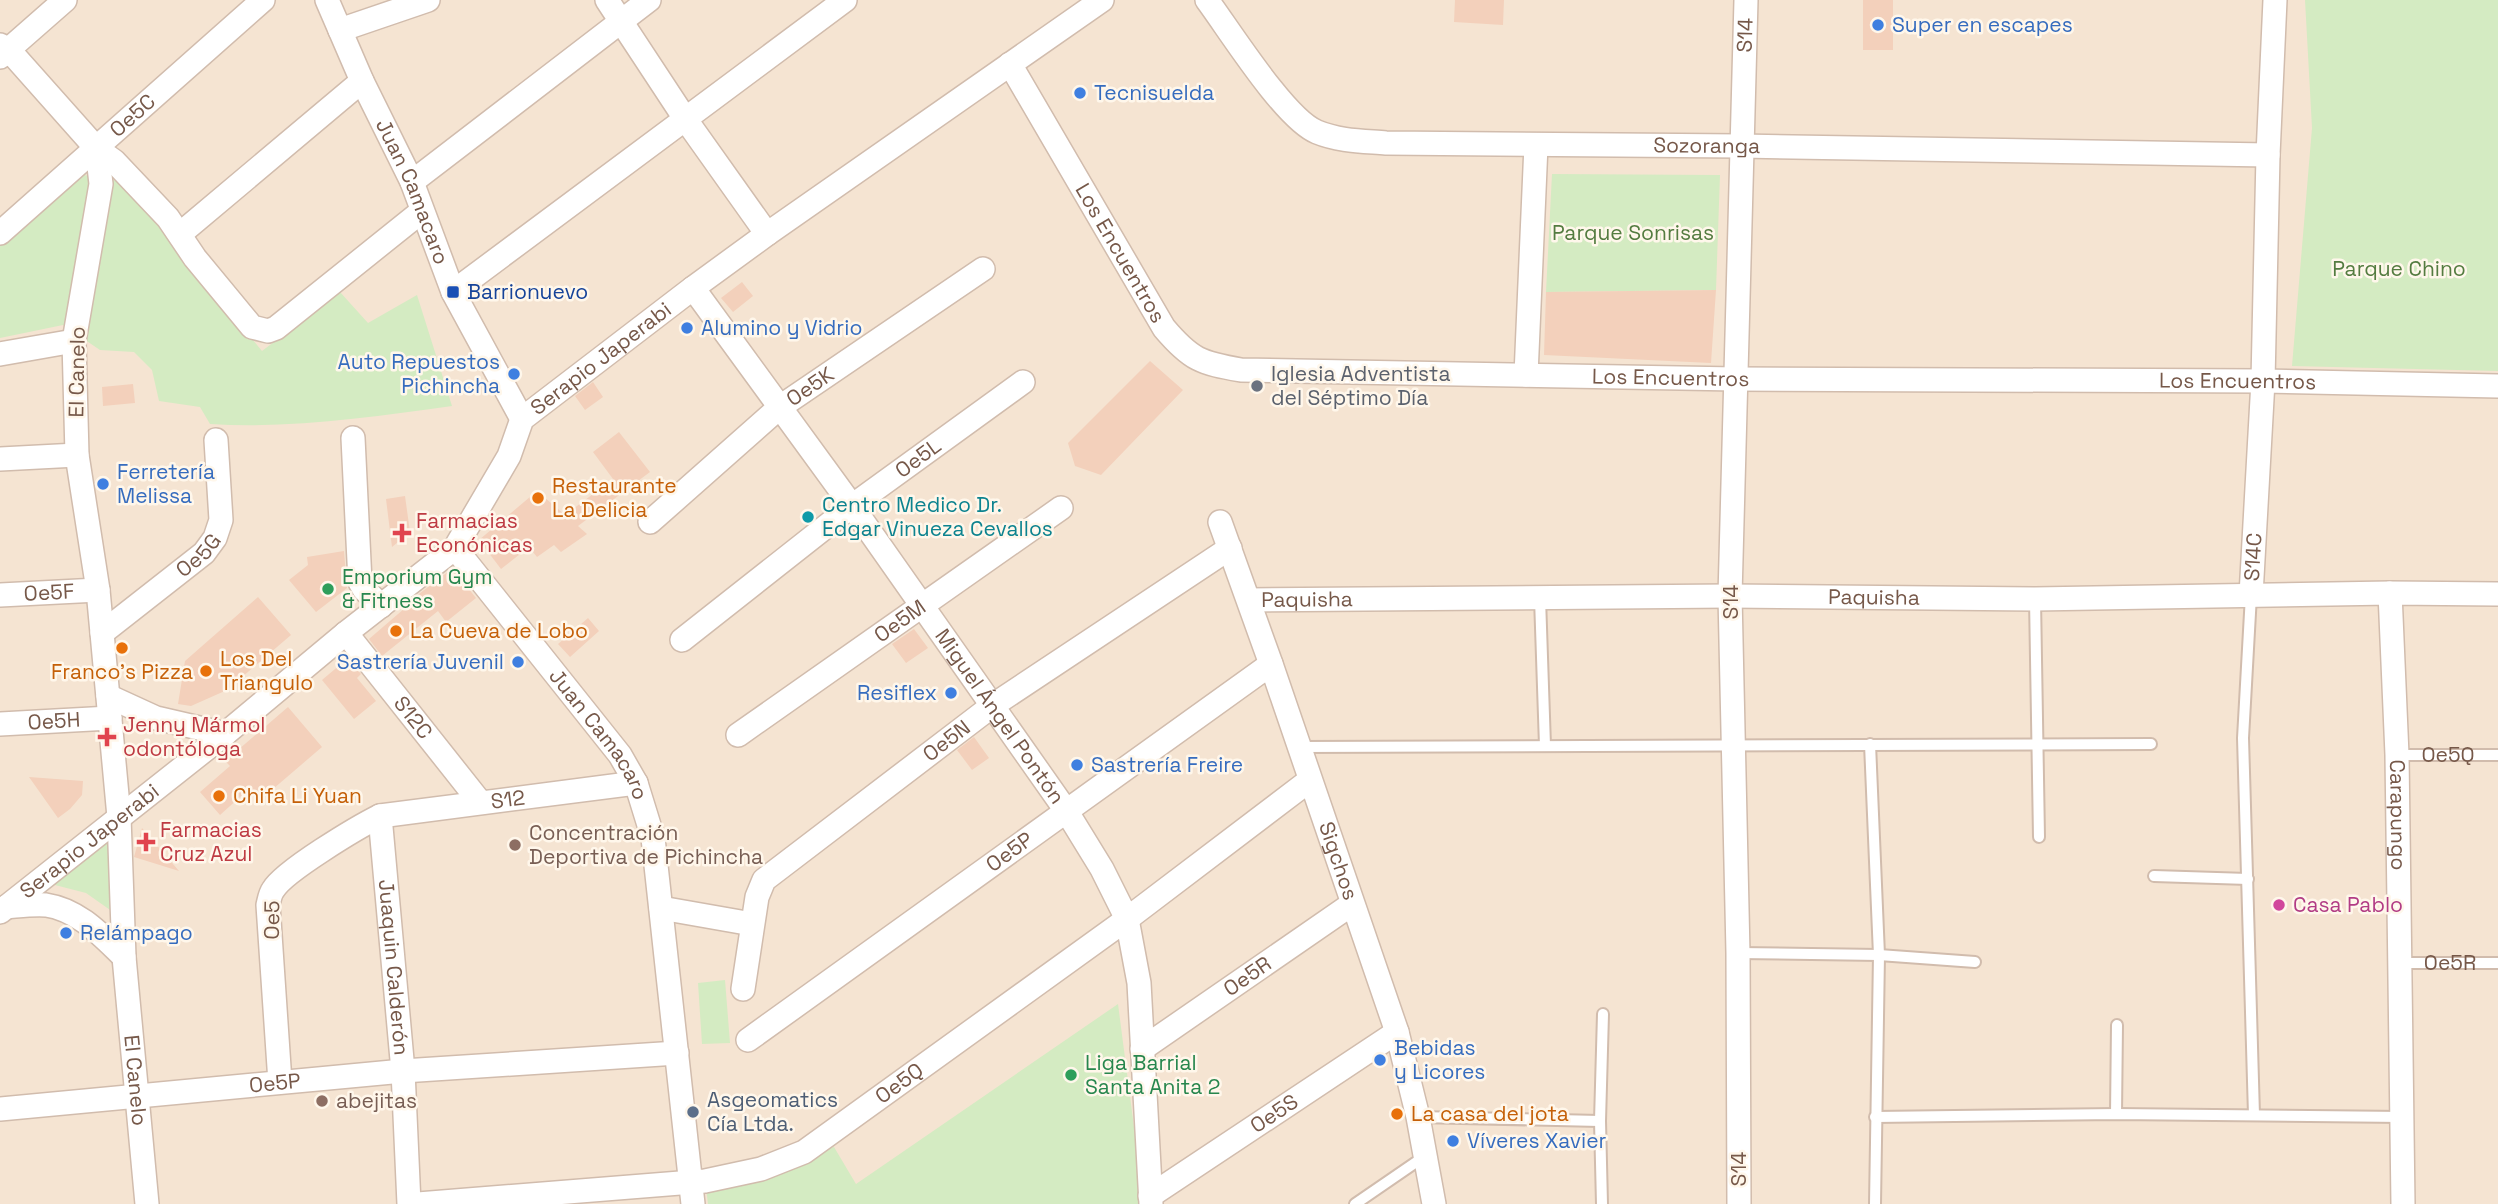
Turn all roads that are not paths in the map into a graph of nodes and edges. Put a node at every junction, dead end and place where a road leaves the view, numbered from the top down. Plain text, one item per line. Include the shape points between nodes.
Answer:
1 (65, 0) edge
2 (263, 0) edge
3 (327, 0) edge
4 (427, 0) edge
5 (607, 0) edge
6 (649, 0) edge
7 (845, 0) edge
8 (1102, 0) edge
9 (1207, 0) edge
10 (1746, 0) edge
11 (2275, 0) edge
12 (620, 21) junction
13 (340, 30) junction
14 (3, 50) edge
15 (1010, 64) junction
16 (362, 80) junction
17 (686, 120) junction
18 (1536, 145) junction
19 (1741, 146) junction
20 (97, 149) junction
21 (2268, 155) junction
22 (412, 182) junction
23 (422, 211) junction
24 (0, 233) edge
25 (180, 234) junction
26 (766, 234) junction
27 (983, 269) dead end
28 (693, 288) junction
29 (453, 292) junction
30 (74, 341) junction
31 (0, 354) edge
32 (1526, 375) junction
33 (1736, 379) junction
34 (2263, 381) junction
35 (1023, 382) dead end
36 (2498, 386) edge
37 (780, 407) junction
38 (522, 419) junction
39 (353, 438) dead end
40 (216, 440) dead end
41 (77, 455) junction
42 (0, 459) edge
43 (852, 506) junction
44 (1061, 508) dead end
45 (650, 522) dead end
46 (1220, 522) dead end
47 (455, 548) junction
48 (1230, 548) junction
49 (98, 590) junction
50 (2390, 593) junction
51 (2498, 594) edge
52 (0, 595) edge
53 (2251, 595) junction
54 (1730, 596) junction
55 (1541, 598) junction
56 (2035, 599) junction
57 (1249, 600) junction
58 (921, 605) junction
59 (381, 606) junction
60 (102, 633) junction
61 (346, 633) junction
62 (682, 640) dead end
63 (1271, 664) junction
64 (992, 706) junction
65 (109, 707) junction
66 (0, 724) edge
67 (225, 734) junction
68 (738, 735) dead end
69 (1870, 744) junction
70 (2151, 744) dead end
71 (2038, 745) junction
72 (1545, 746) junction
73 (1734, 746) junction
74 (1300, 747) junction
75 (2397, 755) junction
76 (2498, 755) edge
77 (1310, 780) junction
78 (636, 783) junction
79 (480, 802) junction
80 (1068, 812) junction
81 (380, 816) junction
82 (119, 817) junction
83 (2039, 837) dead end
84 (2154, 876) dead end
85 (2248, 879) junction
86 (1352, 904) junction
87 (660, 908) junction
88 (3, 909) edge
89 (1127, 919) junction
90 (752, 924) junction
91 (1738, 953) junction
92 (1879, 955) junction
93 (124, 957) junction
94 (1975, 962) dead end
95 (2498, 962) edge
96 (2401, 963) junction
97 (743, 989) dead end
98 (1604, 1014) dead end
99 (2117, 1025) dead end
100 (1397, 1032) junction
101 (748, 1040) dead end
102 (1142, 1049) junction
103 (677, 1053) junction
104 (403, 1071) junction
105 (280, 1082) junction
106 (137, 1095) junction
107 (0, 1109) edge
108 (2116, 1114) junction
109 (2254, 1115) junction
110 (1419, 1117) junction
111 (1875, 1117) junction
112 (2403, 1117) junction
113 (1600, 1121) junction
114 (1425, 1155) junction
115 (692, 1193) edge
116 (1151, 1200) edge
117 (147, 1204) edge
118 (409, 1204) edge
119 (418, 1204) edge
120 (1355, 1204) edge
121 (1434, 1204) edge
122 (1602, 1204) edge
123 (1739, 1204) edge
124 (1875, 1204) edge
125 (2403, 1204) edge

1 - 14 street
2 - 20 street, Oe5C
3 - 13 street, Juan Camacaro
4 - 13 street
5 - 12 street
6 - 12 street
7 - 17 street
8 - 15 street, Serapio Japerabi
9 - 18 street, Sozoranga via 1271,88 1314,131 1342,140 1386,143
10 - 19 street, S14
11 - 21 street, S14C
12 - 17 street
12 - 22 street
13 - 16 street, Juan Camacaro
14 - 20 street
15 - 26 street, Serapio Japerabi
15 - 32 street, Los Encuentros via 1164,328 1180,348 1203,363 1241,370
16 - 22 street, Juan Camacaro
16 - 25 street
17 - 26 street
17 - 29 street
18 - 19 street, Sozoranga
18 - 32 street
19 - 21 street, Sozoranga
19 - 33 street, S14
20 - 24 street, Oe5C
20 - 25 street via 114,160
20 - 30 street, El Canelo via 101,184
21 - 34 street, S14C
22 - 23 street, Juan Camacaro
23 - 25 street via 268,331 252,327
23 - 29 street, Juan Camacaro
26 - 28 street, Serapio Japerabi
27 - 37 street, Oe5K
28 - 37 street, Miguel Ángel Pontón
28 - 38 street, Serapio Japerabi
29 - 38 street, Juan Camacaro
30 - 31 street
30 - 41 street, El Canelo
32 - 33 street, Los Encuentros
33 - 34 street, Los Encuentros
33 - 54 street, S14
34 - 36 street, Los Encuentros
34 - 53 street, S14C
35 - 43 street, Oe5L
37 - 43 street, Miguel Ángel Pontón
37 - 45 street, Oe5K
38 - 47 street, Serapio Japerabi via 509,456
39 - 59 street via 360,582
40 - 60 street, Oe5G via 221,520 215,538 204,553
41 - 42 street
41 - 49 street, El Canelo
43 - 58 street, Miguel Ángel Pontón
43 - 62 street, Oe5L
44 - 58 street, Oe5M
46 - 48 street, Sigchos
47 - 59 street, Serapio Japerabi
47 - 78 street, Juan Camacaro via 620,755
48 - 57 street, Sigchos
48 - 64 street, Oe5N
49 - 52 street, Oe5F
49 - 60 street, El Canelo
50 - 51 street, Paquisha
50 - 53 street, Paquisha
50 - 75 street, Carapungo
53 - 56 street, Paquisha
53 - 85 lane, S14C via 2243,738
54 - 55 street, Paquisha
54 - 56 street, Paquisha
54 - 73 street, S14
55 - 57 street, Paquisha
55 - 72 lane
56 - 71 lane
57 - 63 street, Sigchos
58 - 64 street, Miguel Ángel Pontón
58 - 68 street, Oe5M
59 - 61 street, Serapio Japerabi
60 - 65 street, El Canelo
61 - 67 street, Serapio Japerabi
61 - 79 street, S12C
63 - 74 street, Sigchos
63 - 80 street, Oe5P
64 - 80 street, Miguel Ángel Pontón
64 - 90 street, Oe5N via 764,880
65 - 66 street, Oe5H
65 - 67 street
65 - 82 street, El Canelo
67 - 82 street, Serapio Japerabi
69 - 71 lane
69 - 73 lane
69 - 92 lane
70 - 71 lane
71 - 83 lane
72 - 73 lane
72 - 74 lane
73 - 91 street, S14
74 - 77 street, Sigchos
75 - 76 lane, Oe5Q
75 - 96 street, Carapungo
77 - 86 street, Sigchos
77 - 89 street, Oe5Q
78 - 79 street, S12
78 - 87 street, Juan Camacaro via 653,838
79 - 81 street, S12
80 - 89 street, Miguel Ángel Pontón
80 - 101 street, Oe5P
81 - 104 street, Juaquin Calderón
81 - 105 street, Oe5 via 285,876 272,890 268,905
82 - 88 street, Serapio Japerabi
82 - 93 street, El Canelo
84 - 85 lane
85 - 109 lane, S14C
86 - 100 street, Sigchos
86 - 102 street, Oe5R
87 - 90 street
87 - 103 street, Juan Camacaro
88 - 93 street via 45,905 69,912 93,927
89 - 102 street, Miguel Ángel Pontón via 1139,983
89 - 115 street, Oe5Q via 804,1152
90 - 97 street, Oe5N
91 - 92 lane
91 - 123 street, S14
92 - 94 lane
92 - 111 lane
93 - 106 street, El Canelo
95 - 96 lane, Oe5R
96 - 112 street, Carapungo
98 - 113 lane
99 - 108 lane
100 - 110 street, Sigchos
100 - 116 street, Oe5S
102 - 116 street, Miguel Ángel Pontón
103 - 104 street, Oe5P
103 - 115 street, Juan Camacaro
104 - 105 street, Oe5P
104 - 118 street, Juaquin Calderón
105 - 106 street, Oe5P
106 - 107 street, Oe5P
106 - 117 street, El Canelo
108 - 109 lane
108 - 111 lane
109 - 112 lane
110 - 113 lane
110 - 114 street, Sigchos
111 - 124 lane
112 - 125 street, Carapungo
113 - 122 lane
114 - 120 lane
114 - 121 street, Sigchos
115 - 119 street, Oe5Q

